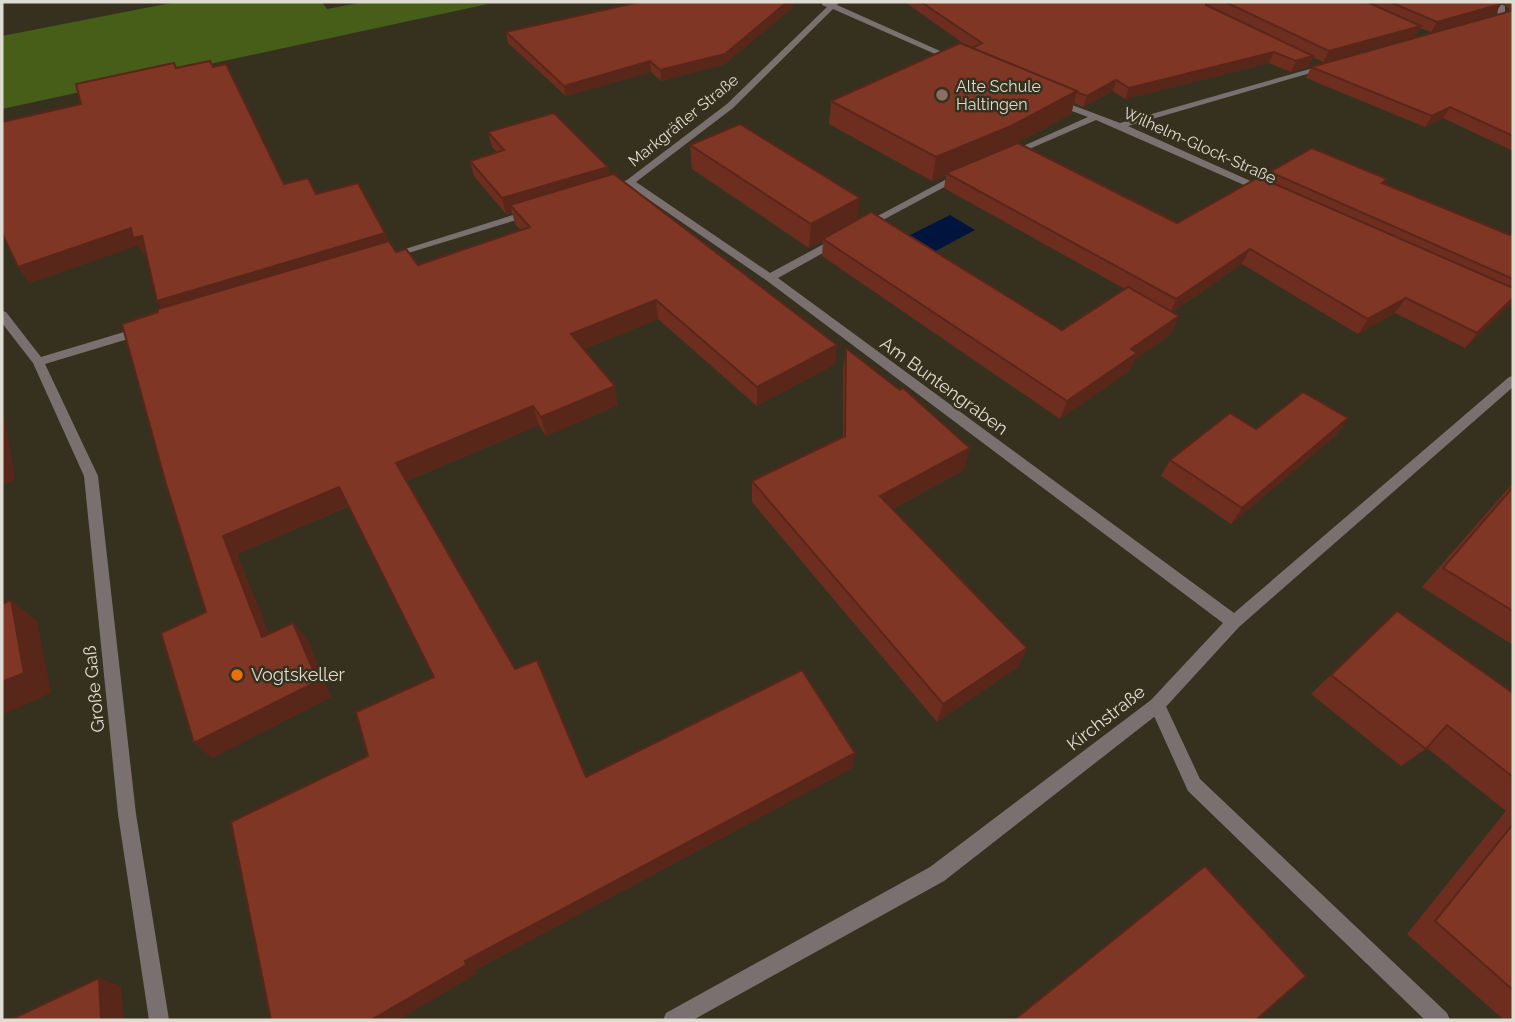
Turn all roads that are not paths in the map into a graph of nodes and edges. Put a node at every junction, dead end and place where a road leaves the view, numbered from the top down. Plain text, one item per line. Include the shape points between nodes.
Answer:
1 (1494, 2) edge
2 (831, 4) edge
3 (1477, 24) edge
4 (1311, 62) edge
5 (969, 65) edge
6 (1334, 65) edge
7 (1322, 68) junction
8 (1044, 97) edge
9 (1094, 118) junction
10 (1120, 125) junction
11 (998, 159) edge
12 (974, 169) edge
13 (630, 182) junction
14 (604, 190) edge
15 (1272, 194) edge
16 (538, 210) edge
17 (854, 231) edge
18 (842, 238) edge
19 (380, 258) edge
20 (770, 278) junction
21 (2, 315) edge
22 (156, 326) edge
23 (38, 362) junction
24 (1513, 380) edge
25 (1234, 622) junction
26 (1157, 705) junction
27 (159, 1020) edge
28 (673, 1020) edge
29 (1440, 1020) edge

1 - 3 street via 1502,8 1501,17
2 - 5 street
2 - 13 street, Markgräfler Straße via 730,106
4 - 7 street
6 - 7 street
7 - 10 street
8 - 9 street, Wilhelm-Glock-Straße
9 - 10 street, Wilhelm-Glock-Straße
9 - 11 street
10 - 15 street, Wilhelm-Glock-Straße
12 - 17 street
13 - 14 street, Markgräfler Straße
13 - 20 street, Am Buntengraben
16 - 19 street
18 - 20 street
20 - 25 street, Am Buntengraben
21 - 23 street, Große Gaß
22 - 23 street
23 - 27 street, Große Gaß via 91,476 127,814
24 - 25 street, Kirchstraße
25 - 26 street, Kirchstraße
26 - 28 street, Kirchstraße via 937,874
26 - 29 street via 1194,785

